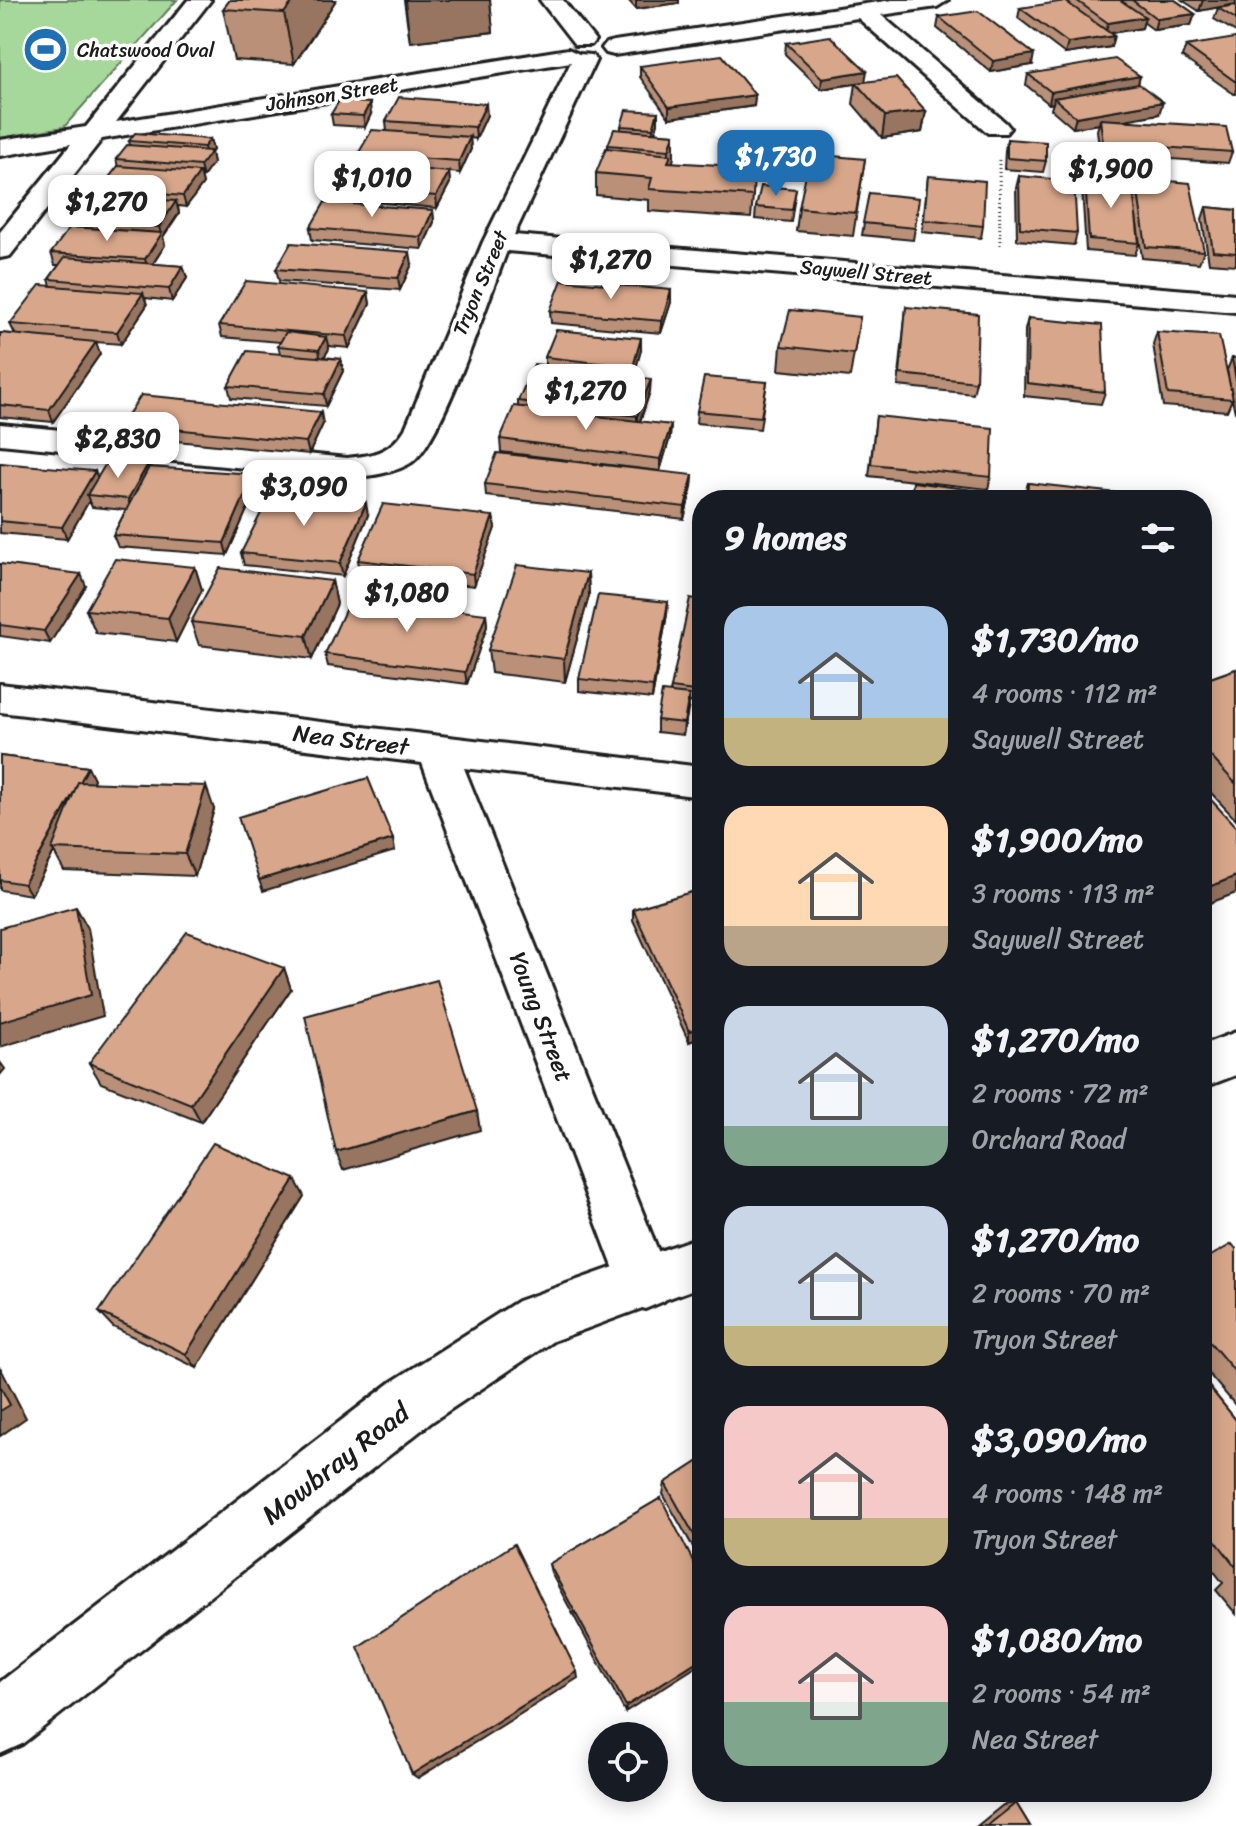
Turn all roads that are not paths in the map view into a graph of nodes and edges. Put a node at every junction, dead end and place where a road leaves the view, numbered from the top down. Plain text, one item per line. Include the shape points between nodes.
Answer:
1 (200, 0) edge
2 (551, 0) edge
3 (937, 0) edge
4 (864, 12) junction
5 (577, 60) junction
6 (997, 128) road end
7 (95, 132) junction
8 (0, 148) edge
9 (497, 242) junction
10 (0, 250) edge
11 (1236, 303) edge
12 (0, 434) edge
13 (0, 698) edge
14 (437, 751) junction
15 (692, 781) edge
16 (1236, 1053) edge
17 (1212, 1063) edge
18 (692, 1265) edge
19 (645, 1283) junction
20 (0, 1722) edge

1 - 7 street
2 - 5 street
3 - 4 street
4 - 5 street, Johnson Street via 614,48 603,41
4 - 6 street
5 - 7 street, Johnson Street via 543,74 495,68
5 - 9 street, Tryon Street
7 - 8 street, Johnson Street
7 - 10 street
9 - 11 street, Saywell Street
9 - 12 street, Tryon Street via 412,446 396,459 347,468
13 - 14 street, Nea Street
14 - 15 street, Nea Street
14 - 19 street, Young Street
16 - 17 street
18 - 19 street, Mowbray Road
19 - 20 street, Mowbray Road via 537,1320 413,1401

